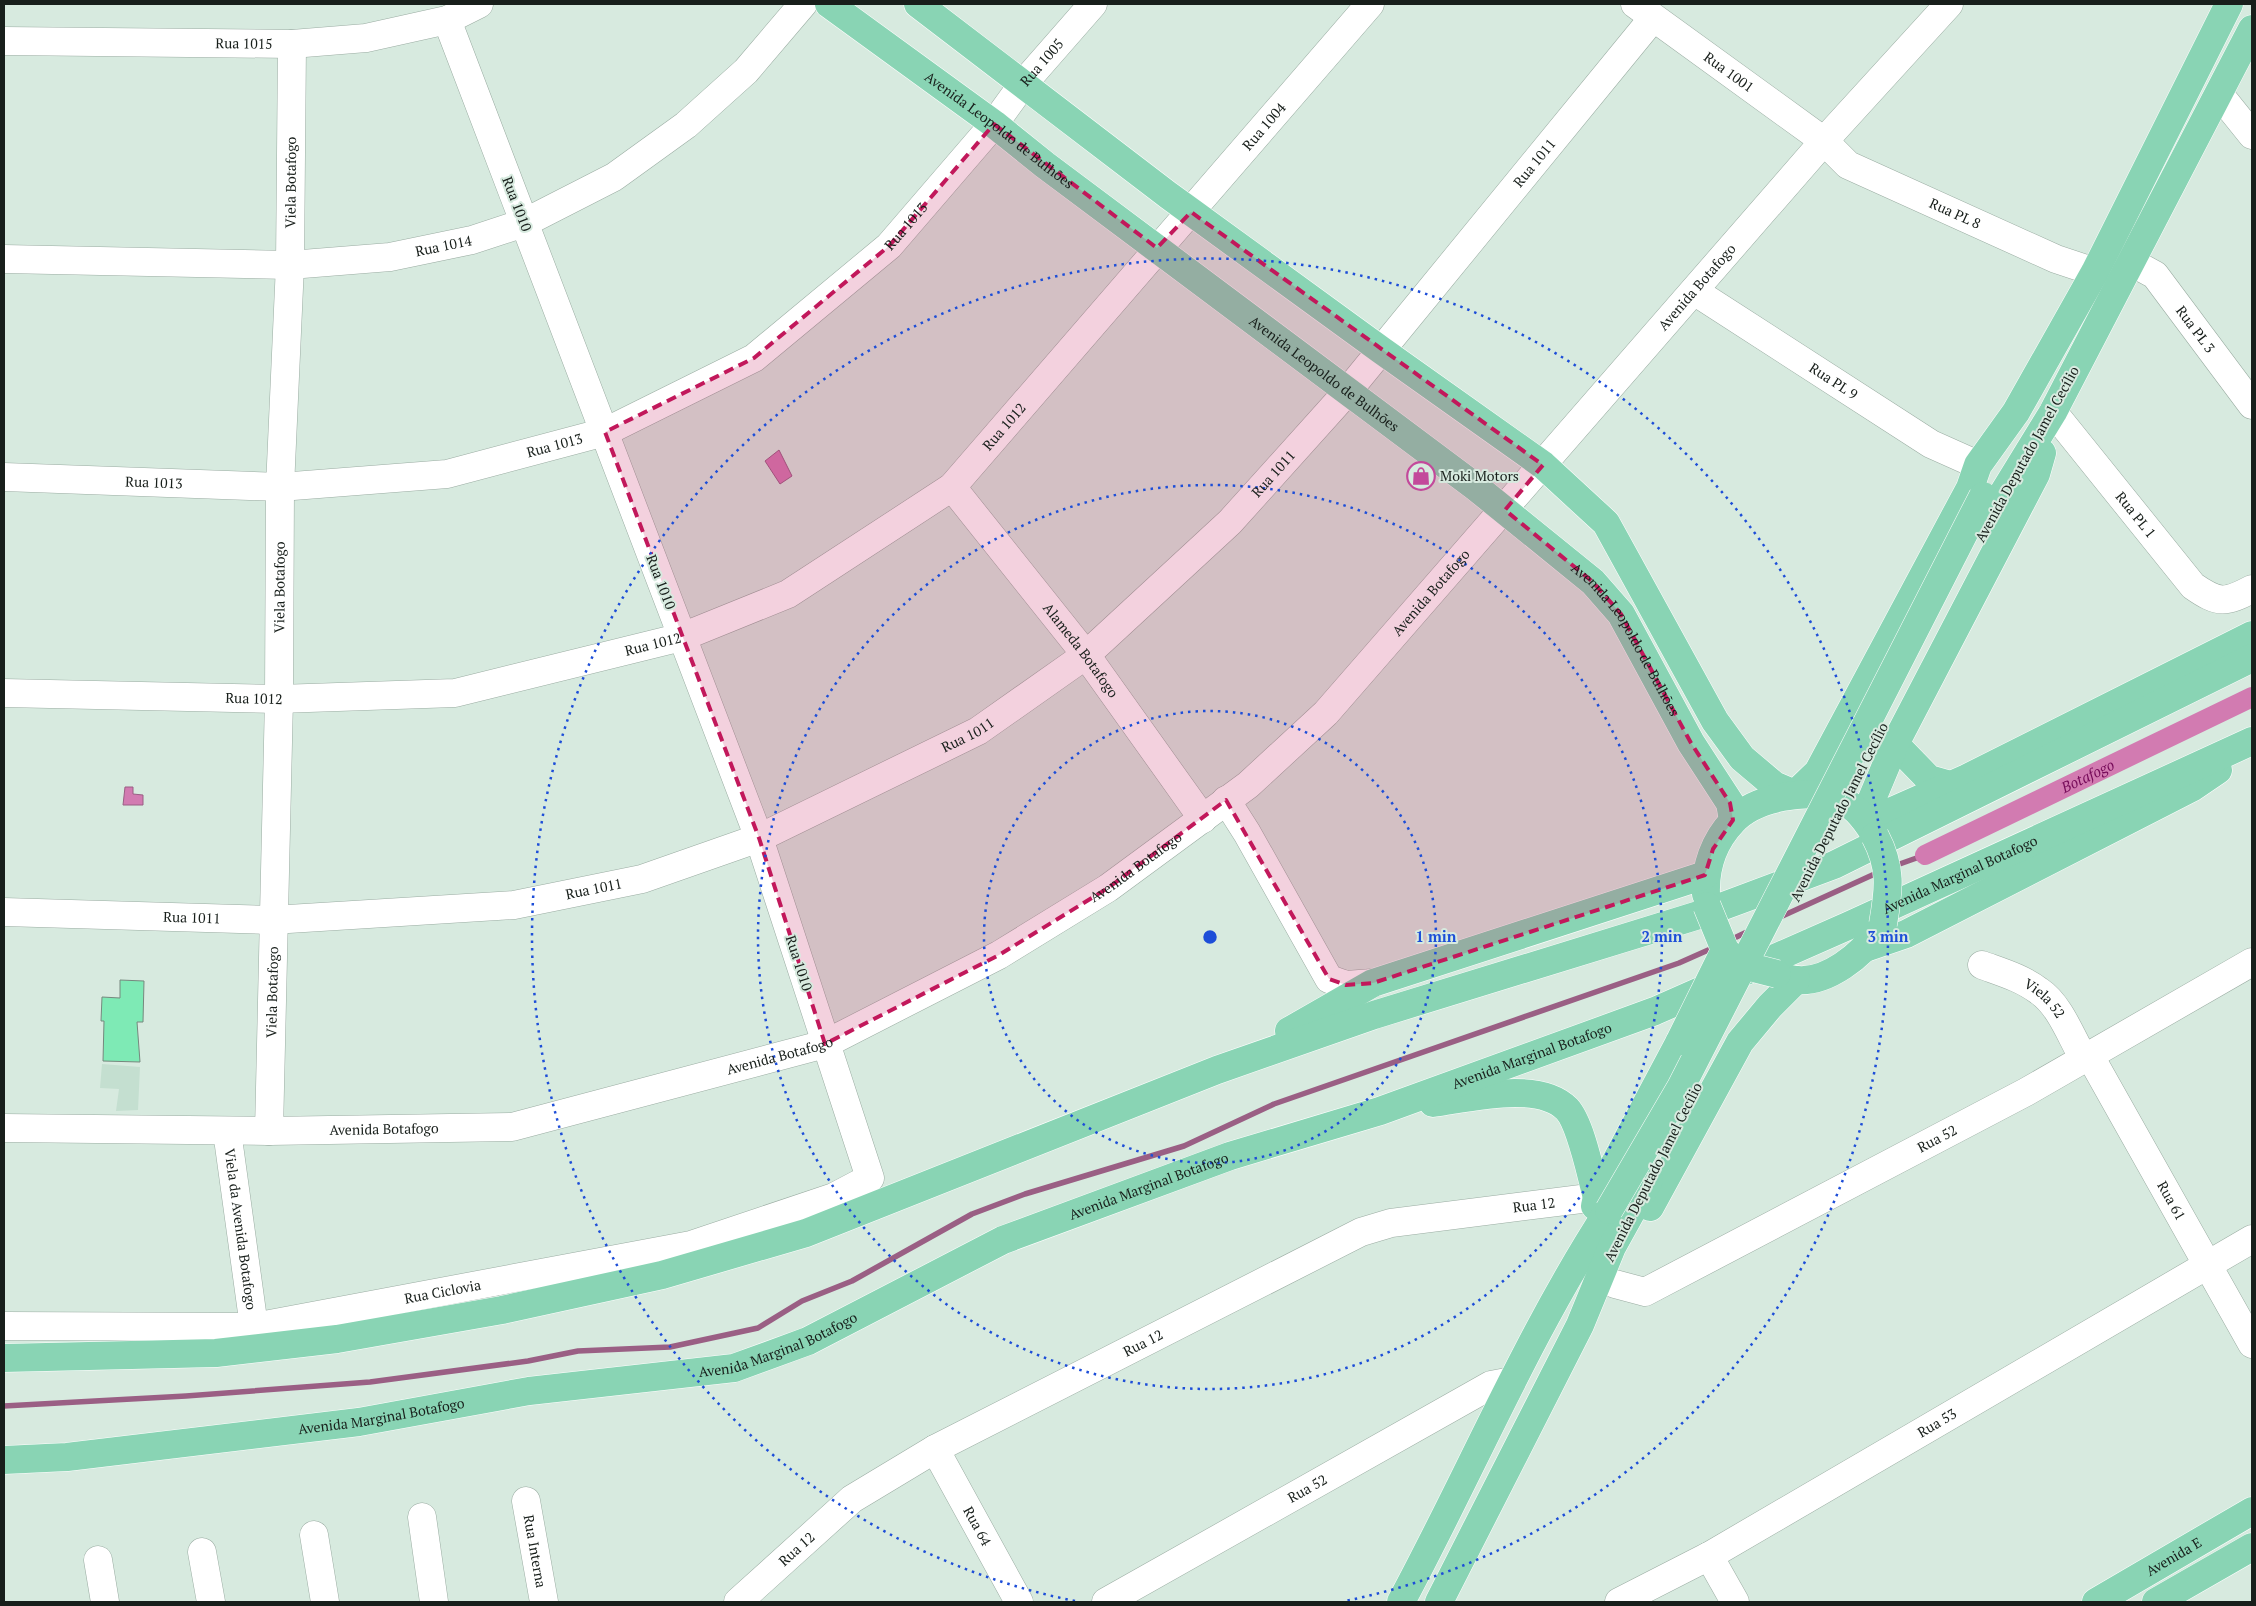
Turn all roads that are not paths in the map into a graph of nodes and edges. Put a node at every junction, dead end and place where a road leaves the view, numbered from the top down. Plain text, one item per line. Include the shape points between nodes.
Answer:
1 (479, 4) edge
2 (803, 4) edge
3 (829, 4) edge
4 (918, 4) edge
5 (1093, 4) edge
6 (1370, 4) edge
7 (1949, 4) edge
8 (2229, 4) edge
9 (1644, 11) edge
10 (447, 20) junction
11 (2252, 29) edge
12 (4, 41) edge
13 (292, 44) junction
14 (1023, 84) junction
15 (2219, 94) junction
16 (994, 124) junction
17 (2252, 135) edge
18 (1824, 141) junction
19 (1192, 212) junction
20 (524, 223) junction
21 (1157, 248) junction
22 (4, 259) edge
23 (2131, 262) junction
24 (290, 265) junction
25 (2095, 272) junction
26 (1694, 291) junction
27 (1381, 350) junction
28 (1347, 392) junction
29 (2252, 405) edge
30 (2016, 412) junction
31 (2053, 412) junction
32 (604, 432) junction
33 (1543, 465) junction
34 (1978, 465) junction
35 (4, 477) edge
36 (952, 487) junction
37 (280, 488) junction
38 (1992, 496) junction
39 (1505, 510) junction
40 (2242, 594) edge
41 (2252, 634) edge
42 (682, 637) junction
43 (1086, 655) junction
44 (2252, 658) edge
45 (4, 693) edge
46 (279, 699) junction
47 (2252, 741) edge
48 (1895, 744) junction
49 (2252, 746) edge
50 (1950, 785) junction
51 (1795, 794) junction
52 (1226, 800) junction
53 (1203, 818) junction
54 (1733, 820) junction
55 (1870, 827) junction
56 (759, 838) junction
57 (1705, 875) junction
58 (4, 912) edge
59 (272, 920) junction
60 (1868, 946) junction
61 (1725, 950) junction
62 (2252, 962) edge
63 (1982, 965) dead end
64 (1786, 977) junction
65 (1373, 983) junction
66 (826, 1044) junction
67 (2087, 1058) junction
68 (1217, 1070) junction
69 (1380, 1111) junction
70 (4, 1128) edge
71 (227, 1131) junction
72 (269, 1131) junction
73 (870, 1178) joint
74 (1603, 1203) junction
75 (2252, 1239) edge
76 (2207, 1265) junction
77 (1615, 1284) junction
78 (1580, 1325) junction
79 (4, 1326) edge
80 (254, 1327) junction
81 (2252, 1344) edge
82 (4, 1358) edge
83 (1512, 1381) junction
84 (935, 1449) junction
85 (4, 1460) edge
86 (526, 1501) dead end
87 (2252, 1511) edge
88 (422, 1518) dead end
89 (314, 1535) dead end
90 (2252, 1547) edge
91 (202, 1552) dead end
92 (1709, 1556) junction
93 (98, 1560) dead end
94 (105, 1602) edge
95 (210, 1602) edge
96 (325, 1602) edge
97 (434, 1602) edge
98 (544, 1602) edge
99 (738, 1602) edge
100 (1019, 1602) edge
101 (1106, 1602) edge
102 (1401, 1602) edge
103 (1439, 1602) edge
104 (1619, 1602) edge
105 (1735, 1602) edge
106 (2096, 1602) edge
107 (2156, 1602) edge

1 - 10 street, Rua 1015
2 - 20 street, Rua 1014 via 746,70 686,125 614,177
3 - 16 main road, Avenida Leopoldo de Bulhões
4 - 14 main road
5 - 14 street, Rua 1005
6 - 19 street, Rua 1004 via 1204,194
7 - 18 street, Avenida Botafogo
8 - 25 main road, Avenida Deputado Jamel Cecílio
9 - 18 street, Rua 1001
9 - 27 street, Rua 1011
10 - 13 street, Rua 1015 via 366,38
10 - 20 street, Rua 1010
11 - 15 main road, Avenida Deputado Jamel Cecílio
12 - 13 street, Rua 1015
13 - 24 street, Viela Botafogo
14 - 16 street, Rua 1005
14 - 19 main road
15 - 17 street
15 - 23 main road, Avenida Deputado Jamel Cecílio
16 - 21 main road, Avenida Leopoldo de Bulhões
16 - 32 street, Rua 1013 via 889,246 754,358
18 - 25 street, Rua PL 8 via 1848,165 2056,259
18 - 26 street, Avenida Botafogo
19 - 21 street, Rua 1004
19 - 27 main road
20 - 24 street, Rua 1014 via 472,240 390,257
20 - 32 street, Rua 1010
21 - 28 main road, Avenida Leopoldo de Bulhões
21 - 36 street, Rua 1012
22 - 24 street, Rua 1014
23 - 29 street, Rua PL 3 via 2155,275
23 - 31 main road, Avenida Deputado Jamel Cecílio
24 - 37 street, Viela Botafogo
25 - 30 main road, Avenida Deputado Jamel Cecílio
26 - 33 street, Avenida Botafogo
26 - 34 street, Rua PL 9 via 1931,444
27 - 28 street, Rua 1011
27 - 33 main road
28 - 39 main road, Avenida Leopoldo de Bulhões
28 - 43 street, Rua 1011 via 1230,522
30 - 34 main road, Avenida Deputado Jamel Cecílio
30 - 38 main road, Avenida Deputado Jamel Cecílio
31 - 38 main road, Avenida Deputado Jamel Cecílio
31 - 40 street, Rua PL 1 via 2193,586 2211,598
31 - 48 main road via 2036,474
32 - 37 street, Rua 1013 via 447,474
32 - 42 street, Rua 1010
33 - 39 street, Avenida Botafogo
33 - 51 main road via 1606,523 1715,721 1742,758 1774,785
34 - 51 main road, Avenida Deputado Jamel Cecílio via 1970,488 1818,772
35 - 37 street, Rua 1013
36 - 42 street, Rua 1012 via 788,594
36 - 43 street, Alameda Botafogo
37 - 46 street, Viela Botafogo
38 - 74 main road, Avenida Deputado Jamel Cecílio, bridge via 1681,1087
38 - 78 main road, Avenida Deputado Jamel Cecílio via 1649,1180 1612,1247
39 - 52 street, Avenida Botafogo via 1326,713 1248,785
39 - 54 main road, Avenida Leopoldo de Bulhões via 1593,582 1620,614 1691,743 1730,803
41 - 50 main road
42 - 46 street, Rua 1012 via 456,693
42 - 56 street, Rua 1010
43 - 53 street, Alameda Botafogo
43 - 56 street, Rua 1011 via 978,732
44 - 68 main road via 1834,865 1702,914 1374,1015
45 - 46 street, Rua 1012
46 - 59 street, Viela Botafogo
47 - 69 main road, Avenida Marginal Botafogo via 1655,1011
48 - 50 main road via 1929,779
48 - 55 main road
49 - 60 main road via 2193,787 1906,934
50 - 55 main road via 1890,812
51 - 54 main road via 1760,803
51 - 55 main road via 1838,798
52 - 53 street, Avenida Botafogo
52 - 65 street via 1329,979 1346,985
53 - 66 street, Avenida Botafogo via 1108,888 999,955
54 - 57 main road via 1713,849
55 - 60 main road, bridge via 1885,854 1889,887 1883,924
56 - 59 street, Rua 1011 via 642,879 514,905
56 - 66 street, Rua 1010
57 - 61 main road, bridge via 1707,906
57 - 65 main road
58 - 59 street, Rua 1011
59 - 72 street, Viela Botafogo
60 - 64 main road via 1836,970 1809,980
61 - 64 main road, bridge via 1738,964
61 - 74 main road, bridge
62 - 67 street, Rua 52
63 - 67 street, Viela 52 via 2040,991 2052,1003
64 - 77 main road via 1770,1006 1740,1042 1649,1208
65 - 68 main road
66 - 72 street, Avenida Botafogo via 512,1127
66 - 73 street, Rua 1010
67 - 76 street, Rua 61
67 - 77 street, Rua 52 via 1645,1292
68 - 82 main road via 806,1232 662,1275 502,1310 337,1338 216,1353
69 - 74 main road via 1519,1092 1551,1098 1568,1110 1579,1132
69 - 85 main road, Avenida Marginal Botafogo via 1230,1156 1003,1240 808,1341 734,1368 614,1384 529,1391 349,1423 67,1457
70 - 71 street, Avenida Botafogo
71 - 72 street, Avenida Botafogo
71 - 80 street, Viela da Avenida Botafogo
73 - 80 street, Rua Ciclovia via 834,1197 691,1245
74 - 83 main road, Avenida Deputado Jamel Cecílio via 1584,1248
74 - 84 street, Rua 12 via 1391,1223 1361,1232
75 - 76 street, Rua 53
76 - 81 street, Rua 61
76 - 92 street, Rua 53
77 - 78 main road
78 - 103 main road, Avenida Deputado Jamel Cecílio
79 - 80 street, Rua Ciclovia
83 - 101 street, Rua 52 via 1491,1385
83 - 102 main road, Avenida Deputado Jamel Cecílio
84 - 99 street, Rua 12 via 852,1499
84 - 100 street, Rua 64
86 - 98 street, Rua Interna
87 - 106 main road, Avenida E
88 - 97 street
89 - 96 street
90 - 107 main road
91 - 95 street
92 - 104 street, Rua 53
92 - 105 street
93 - 94 street

